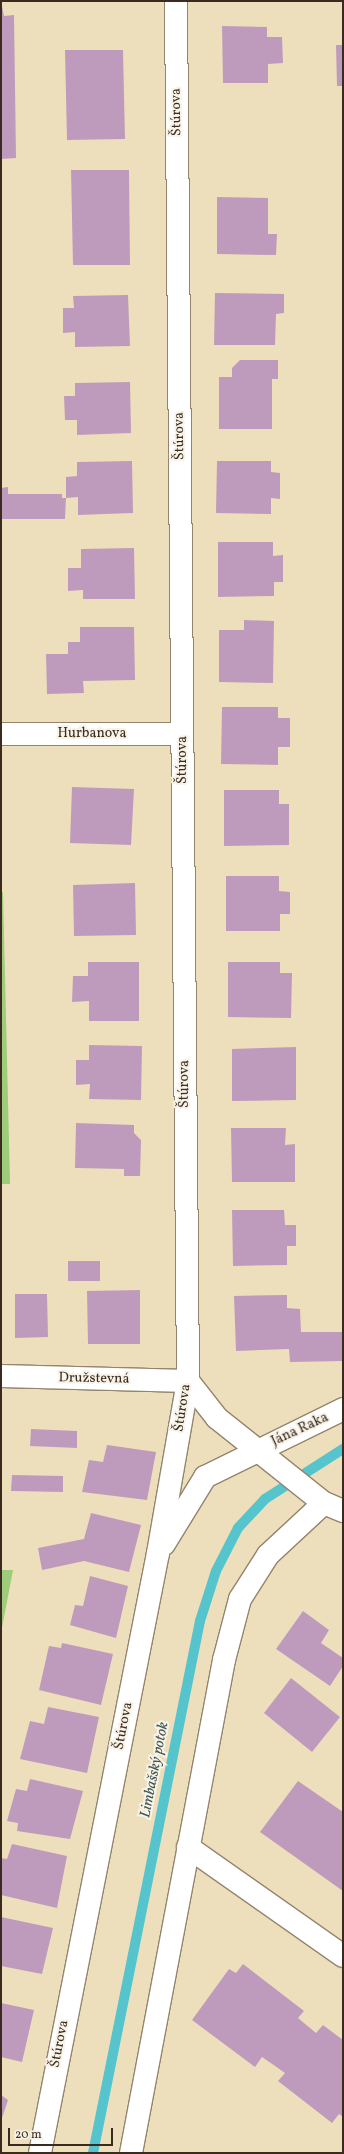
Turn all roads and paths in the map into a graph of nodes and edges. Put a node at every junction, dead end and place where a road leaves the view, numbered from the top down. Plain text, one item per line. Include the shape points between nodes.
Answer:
1 (176, 1) edge
2 (1, 734) edge
3 (182, 734) junction
4 (1, 1376) edge
5 (188, 1381) junction
6 (343, 1409) edge
7 (257, 1449) junction
8 (334, 1507) edge
9 (158, 1553) junction
10 (188, 1847) junction
11 (343, 1956) edge
12 (40, 2153) edge
13 (131, 2153) edge

1 - 3 street, Štúrova
2 - 3 street, Hurbanova
3 - 5 street, Štúrova
4 - 5 street, Družstevná
5 - 7 street via 217,1418
5 - 9 street, Štúrova
6 - 7 street, Jána Raka
7 - 8 street
7 - 9 street, Jána Raka via 205,1477
8 - 10 street via 268,1555 240,1599 224,1660
9 - 12 street, Štúrova
10 - 11 street
10 - 13 street

